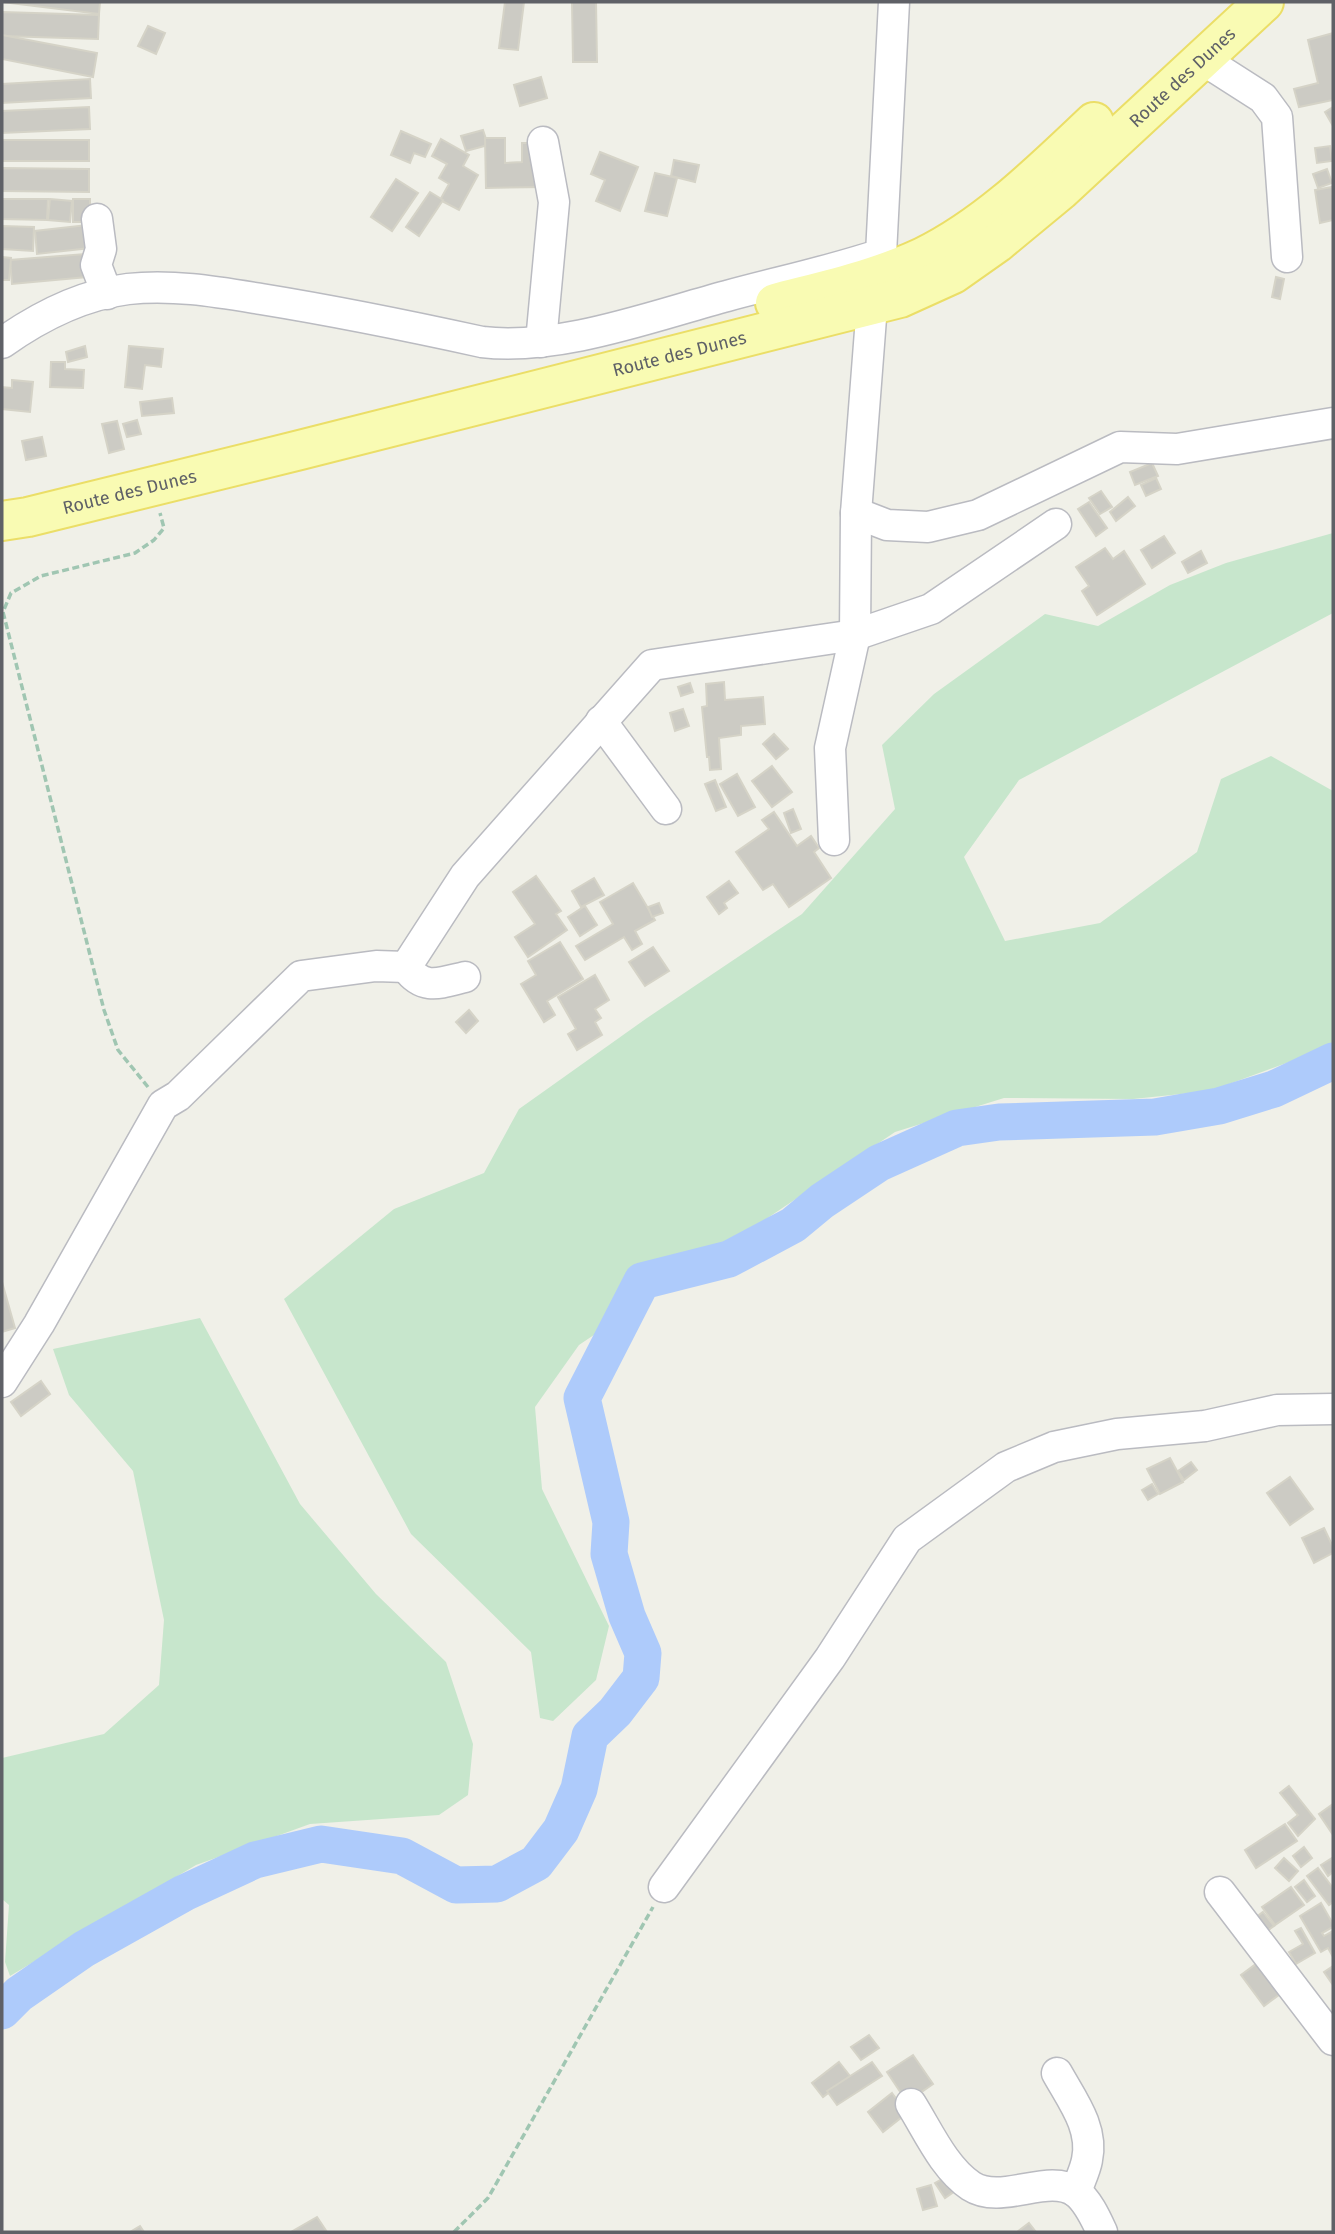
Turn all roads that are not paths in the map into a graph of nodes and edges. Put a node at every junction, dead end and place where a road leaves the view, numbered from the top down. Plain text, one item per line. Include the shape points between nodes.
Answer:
1 (894, 2) edge
2 (1224, 2) edge
3 (1264, 2) edge
4 (1202, 59) junction
5 (543, 142) dead end
6 (97, 219) dead end
7 (1287, 257) dead end
8 (107, 294) junction
9 (872, 305) junction
10 (541, 342) junction
11 (2, 343) edge
12 (1333, 423) edge
13 (1025, 492) junction
14 (2, 494) edge
15 (856, 513) junction
16 (2, 521) edge
17 (1056, 524) dead end
18 (1030, 543) junction
19 (855, 635) junction
20 (601, 722) junction
21 (666, 809) dead end
22 (834, 841) dead end
23 (406, 967) junction
24 (465, 976) dead end
25 (2, 1382) edge
26 (1333, 1409) edge
27 (664, 1887) road end
28 (1220, 1892) dead end
29 (1333, 2040) edge
30 (1057, 2073) dead end
31 (911, 2104) dead end
32 (1076, 2192) junction
33 (1102, 2232) edge

1 - 10 street via 881,254
2 - 14 main road, Route des Dunes via 980,223 892,269 523,368
3 - 4 main road, Route des Dunes
4 - 7 street via 1263,98 1277,117
4 - 9 main road, Route des Dunes via 997,243 953,274
5 - 10 street via 554,202
6 - 8 street via 101,249 96,265
8 - 10 street via 128,289 198,289 482,342
8 - 11 street via 78,300 34,320
9 - 15 street
9 - 16 main road, Route des Dunes
12 - 13 street via 1177,449 1120,447
13 - 15 street via 978,515 928,527 887,525
13 - 18 street
15 - 19 street
17 - 18 street
18 - 19 street via 931,609
19 - 20 street via 652,665
19 - 22 street via 830,748
20 - 21 street
20 - 23 street via 465,876
23 - 24 street via 415,979 435,984
23 - 25 street via 376,966 301,976 178,1096 163,1105
26 - 27 street via 1277,1410 1205,1426 1117,1434 1054,1447 1006,1467 907,1539 830,1658
28 - 29 street
30 - 32 street via 1085,2125 1089,2142
31 - 32 street via 955,2172 972,2186 986,2193 1059,2186
32 - 33 street

